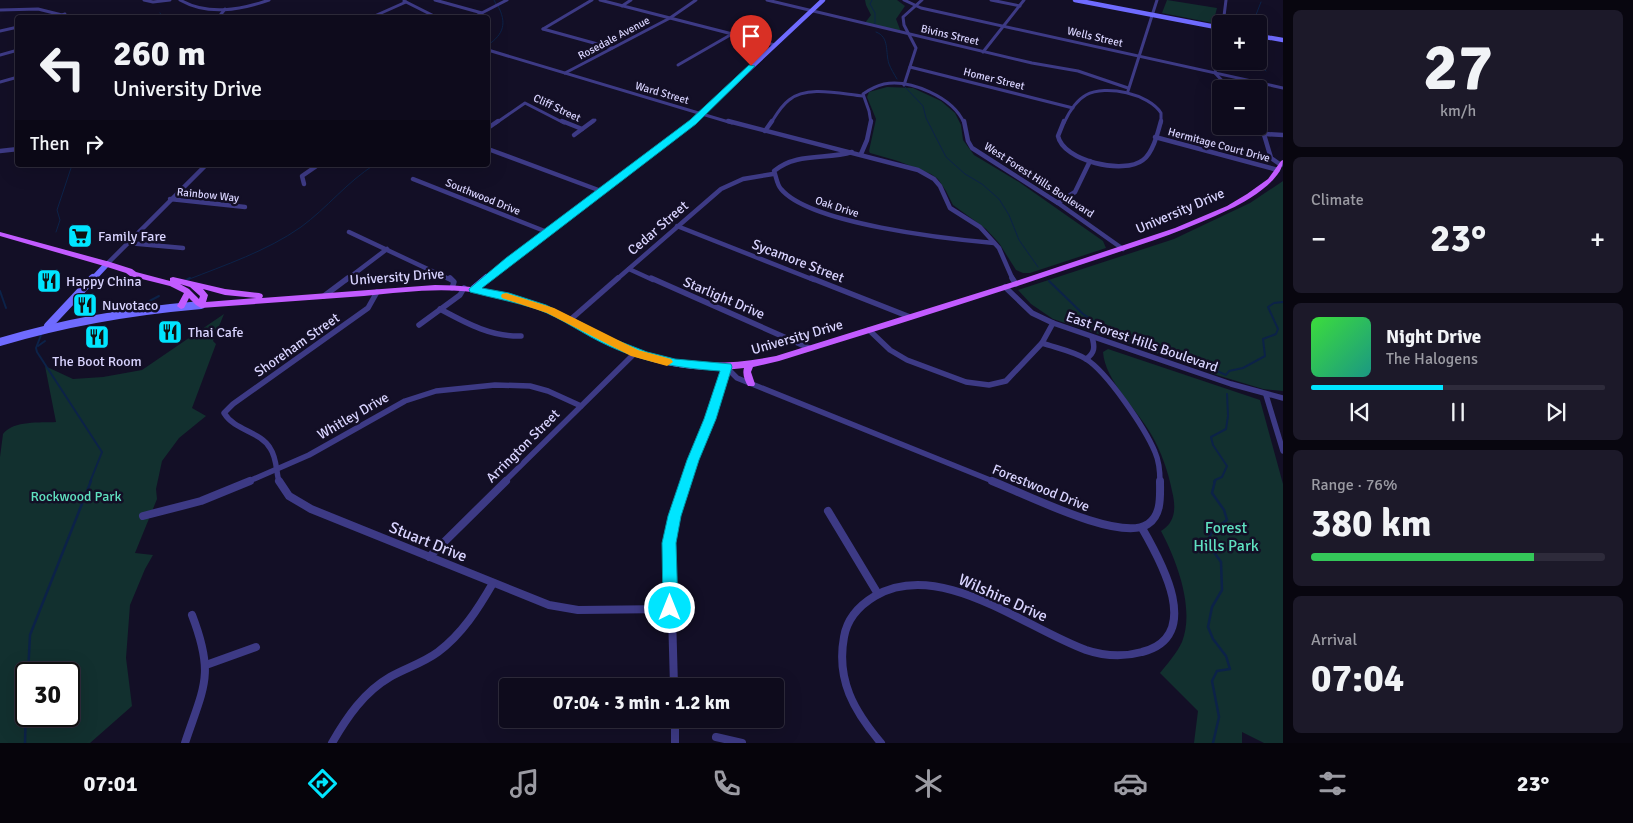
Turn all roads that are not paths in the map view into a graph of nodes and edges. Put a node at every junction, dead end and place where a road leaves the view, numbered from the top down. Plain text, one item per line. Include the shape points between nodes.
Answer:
1 (144, 0) edge
2 (170, 0) edge
3 (180, 0) edge
4 (269, 0) edge
5 (435, 0) edge
6 (507, 0) edge
7 (592, 0) edge
8 (600, 0) edge
9 (631, 0) edge
10 (696, 0) edge
11 (766, 0) edge
12 (822, 0) edge
13 (904, 0) edge
14 (922, 0) edge
15 (991, 0) edge
16 (1024, 0) edge
17 (1074, 0) edge
18 (1157, 0) edge
19 (1226, 0) edge
20 (404, 1) edge
21 (622, 6) junction
22 (914, 6) junction
23 (1020, 6) junction
24 (0, 10) edge
25 (225, 10) junction
26 (811, 11) junction
27 (482, 13) junction
28 (66, 14) edge
29 (221, 15) edge
30 (376, 15) edge
31 (432, 15) edge
32 (478, 15) edge
33 (1153, 15) junction
34 (1224, 15) edge
35 (670, 18) junction
36 (1005, 26) junction
37 (1212, 26) edge
38 (15, 28) edge
39 (0, 31) edge
40 (732, 34) junction
41 (910, 34) junction
42 (1267, 37) edge
43 (1283, 40) edge
44 (775, 45) junction
45 (612, 48) junction
46 (15, 51) edge
47 (490, 51) edge
48 (983, 52) junction
49 (1, 53) edge
50 (1140, 56) junction
51 (678, 65) dead end
52 (910, 67) junction
53 (1215, 70) edge
54 (1215, 73) junction
55 (565, 74) junction
56 (15, 78) edge
57 (1222, 80) edge
58 (0, 82) edge
59 (904, 85) junction
60 (1128, 88) junction
61 (1283, 88) edge
62 (1127, 93) junction
63 (863, 96) junction
64 (1073, 108) junction
65 (702, 114) junction
66 (594, 120) dead end
67 (490, 127) edge
68 (582, 129) junction
69 (765, 131) junction
70 (1267, 134) edge
71 (1283, 134) edge
72 (574, 135) dead end
73 (1264, 135) edge
74 (1155, 137) junction
75 (15, 148) edge
76 (490, 150) edge
77 (0, 151) edge
78 (852, 152) junction
79 (861, 154) junction
80 (1090, 162) junction
81 (1280, 166) edge
82 (204, 167) edge
83 (315, 167) edge
84 (773, 174) junction
85 (413, 179) dead end
86 (304, 184) dead end
87 (601, 190) junction
88 (170, 199) junction
89 (1058, 203) junction
90 (245, 207) dead end
91 (677, 226) junction
92 (349, 232) dead end
93 (547, 232) junction
94 (0, 234) edge
95 (128, 243) junction
96 (994, 243) junction
97 (183, 248) dead end
98 (387, 249) junction
99 (1123, 249) junction
100 (107, 264) junction
101 (629, 269) junction
102 (129, 271) junction
103 (1016, 284) junction
104 (192, 285) junction
105 (1005, 287) junction
106 (452, 288) junction
107 (464, 288) junction
108 (474, 289) junction
109 (377, 292) junction
110 (188, 293) junction
111 (324, 296) junction
112 (286, 298) junction
113 (201, 305) junction
114 (182, 306) junction
115 (440, 309) junction
116 (910, 317) junction
117 (570, 320) junction
118 (1053, 323) junction
119 (419, 325) dead end
120 (48, 327) junction
121 (869, 330) junction
122 (521, 336) dead end
123 (1092, 337) junction
124 (0, 342) edge
125 (1042, 342) junction
126 (809, 348) junction
127 (635, 353) junction
128 (1086, 359) junction
129 (749, 365) junction
130 (726, 367) junction
131 (751, 384) junction
132 (1266, 395) junction
133 (1283, 398) edge
134 (581, 406) junction
135 (224, 413) joint
136 (1283, 451) edge
137 (276, 469) junction
138 (828, 511) dead end
139 (143, 516) dead end
140 (1142, 528) junction
141 (429, 557) junction
142 (493, 583) junction
143 (878, 594) junction
144 (670, 608) junction
145 (192, 615) dead end
146 (256, 647) dead end
147 (206, 664) junction
148 (674, 678) edge
149 (675, 728) edge
150 (716, 737) dead end
151 (185, 743) edge
152 (332, 743) edge
153 (675, 743) edge
154 (742, 743) edge
155 (881, 743) edge

1 - 2 street
3 - 25 street via 197,7
4 - 25 street
5 - 27 street
6 - 27 street
7 - 45 street via 543,29
8 - 21 street
9 - 21 street
10 - 35 street, Rosedale Avenue
11 - 26 street, Bivins Street
12 - 26 street
13 - 22 street, Wells Street
14 - 22 street
15 - 23 street
16 - 23 street
17 - 33 street
18 - 33 street
19 - 34 street
20 - 30 street
20 - 31 street
21 - 35 street
22 - 36 street, Wells Street
22 - 41 street via 903,19
23 - 36 street
24 - 28 street via 37,8
25 - 29 street
26 - 41 street, Bivins Street
26 - 44 street
27 - 32 street
33 - 37 street
33 - 50 street
35 - 40 street
35 - 45 street, Rosedale Avenue
36 - 48 street
36 - 50 street, Wells Street
38 - 39 street
40 - 44 street
40 - 51 street
41 - 48 street, Bivins Street
41 - 52 street via 916,48
42 - 43 street
44 - 65 street
45 - 55 street, Rosedale Avenue
46 - 49 street
47 - 55 street, Ward Street
48 - 60 street, Bivins Street via 1078,71
50 - 54 street, Wells Street
50 - 60 street
52 - 59 street
52 - 64 street, Homer Street
53 - 54 street
54 - 57 street
54 - 61 street, Wells Street
55 - 65 street, Ward Street
56 - 58 street
59 - 63 street, West Forest Hills Boulevard via 878,85
59 - 89 street, West Forest Hills Boulevard via 930,92 948,103 964,120 972,148
60 - 62 street
62 - 64 street via 1089,92
62 - 74 street via 1147,101 1161,112
63 - 69 street via 813,92 798,95 789,100
63 - 79 street via 871,115
64 - 80 street via 1058,132 1058,139 1067,150
65 - 69 street, Ward Street
65 - 87 street
66 - 68 street
67 - 68 street, Cliff Street via 525,103
68 - 72 street
69 - 78 street, Ward Street
70 - 71 street
73 - 81 street via 1270,158
74 - 80 street via 1146,158 1138,163 1120,166
74 - 81 street, Hermitage Court Drive
75 - 77 street
76 - 87 street
78 - 79 street, Ward Street
78 - 84 street via 793,162 778,167
79 - 96 street via 930,176 940,186 950,208 980,227
80 - 89 street via 1074,194
81 - 99 main road, University Drive via 1259,189 1229,207 1178,230
82 - 88 street
83 - 86 street via 302,176
84 - 91 street, Cedar Street via 730,184
84 - 96 street, Oak Drive via 781,190 796,201 844,220 879,228
85 - 93 street, Southwood Drive
87 - 93 street
88 - 90 street, Rainbow Way
88 - 95 street
89 - 99 street, West Forest Hills Boulevard
91 - 101 street, Cedar Street
91 - 116 street, Sycamore Street
92 - 98 street
93 - 108 street
94 - 100 main road
95 - 97 street
95 - 100 street
96 - 103 street
98 - 106 street via 448,277 454,282
98 - 111 street
99 - 103 main road, University Drive
100 - 102 main road
100 - 120 street
101 - 117 street, Cedar Street
101 - 126 street, Starlight Drive
102 - 104 main road
102 - 110 main road
103 - 105 main road, University Drive
104 - 112 main road via 237,294
104 - 113 main road via 204,295
105 - 116 main road, University Drive
105 - 118 street, East Forest Hills Boulevard via 1032,313
106 - 107 main road, University Drive
106 - 109 main road, University Drive
107 - 108 main road, University Drive
107 - 115 street via 460,295
108 - 117 main road, University Drive via 526,302
109 - 111 main road, University Drive
109 - 135 street, Shoreham Street via 368,308
110 - 113 main road
110 - 114 main road
111 - 112 main road, University Drive
112 - 113 main road, University Drive
113 - 114 street, University Drive
114 - 120 street, University Drive via 111,314
115 - 119 street
115 - 122 street via 490,334
116 - 121 main road, University Drive
117 - 127 main road, University Drive
118 - 123 street, East Forest Hills Boulevard
118 - 125 street
120 - 124 street, University Drive
121 - 125 street via 890,350 907,360 983,385 1006,381
121 - 126 main road, University Drive
123 - 128 street via 1095,347 1092,356
123 - 132 street, East Forest Hills Boulevard
125 - 128 street
126 - 129 main road, University Drive
127 - 130 main road, University Drive via 675,363
127 - 134 street, Arrington Street
128 - 140 street via 1119,397 1155,453 1161,505 1155,519
129 - 130 main road, University Drive
129 - 131 main road via 747,372
130 - 131 street, Forestwood Drive via 730,373
130 - 144 street via 673,523 669,543
131 - 140 street, Forestwood Drive via 1091,521 1116,529
132 - 133 street, East Forest Hills Boulevard
132 - 136 street
134 - 137 street, Whitley Drive via 548,390 523,386 436,390 405,400 331,443
134 - 141 street, Arrington Street
135 - 137 street, Stuart Drive via 226,418 268,445 273,452
137 - 139 street, Whitley Drive via 201,501
137 - 141 street, Stuart Drive via 284,490 299,503
138 - 143 street
140 - 143 street, Wilshire Drive via 1171,587 1175,615 1166,638 1140,654 1108,655 1086,650 943,586 906,584
141 - 142 street, Stuart Drive
142 - 144 street, Stuart Drive via 566,609
142 - 152 street via 462,631 427,660 373,688 350,714
143 - 155 street, Wilshire Drive via 859,608 847,625 840,667 854,707
144 - 148 street
145 - 147 street
146 - 147 street
147 - 151 street via 201,698
149 - 153 street
150 - 154 street

